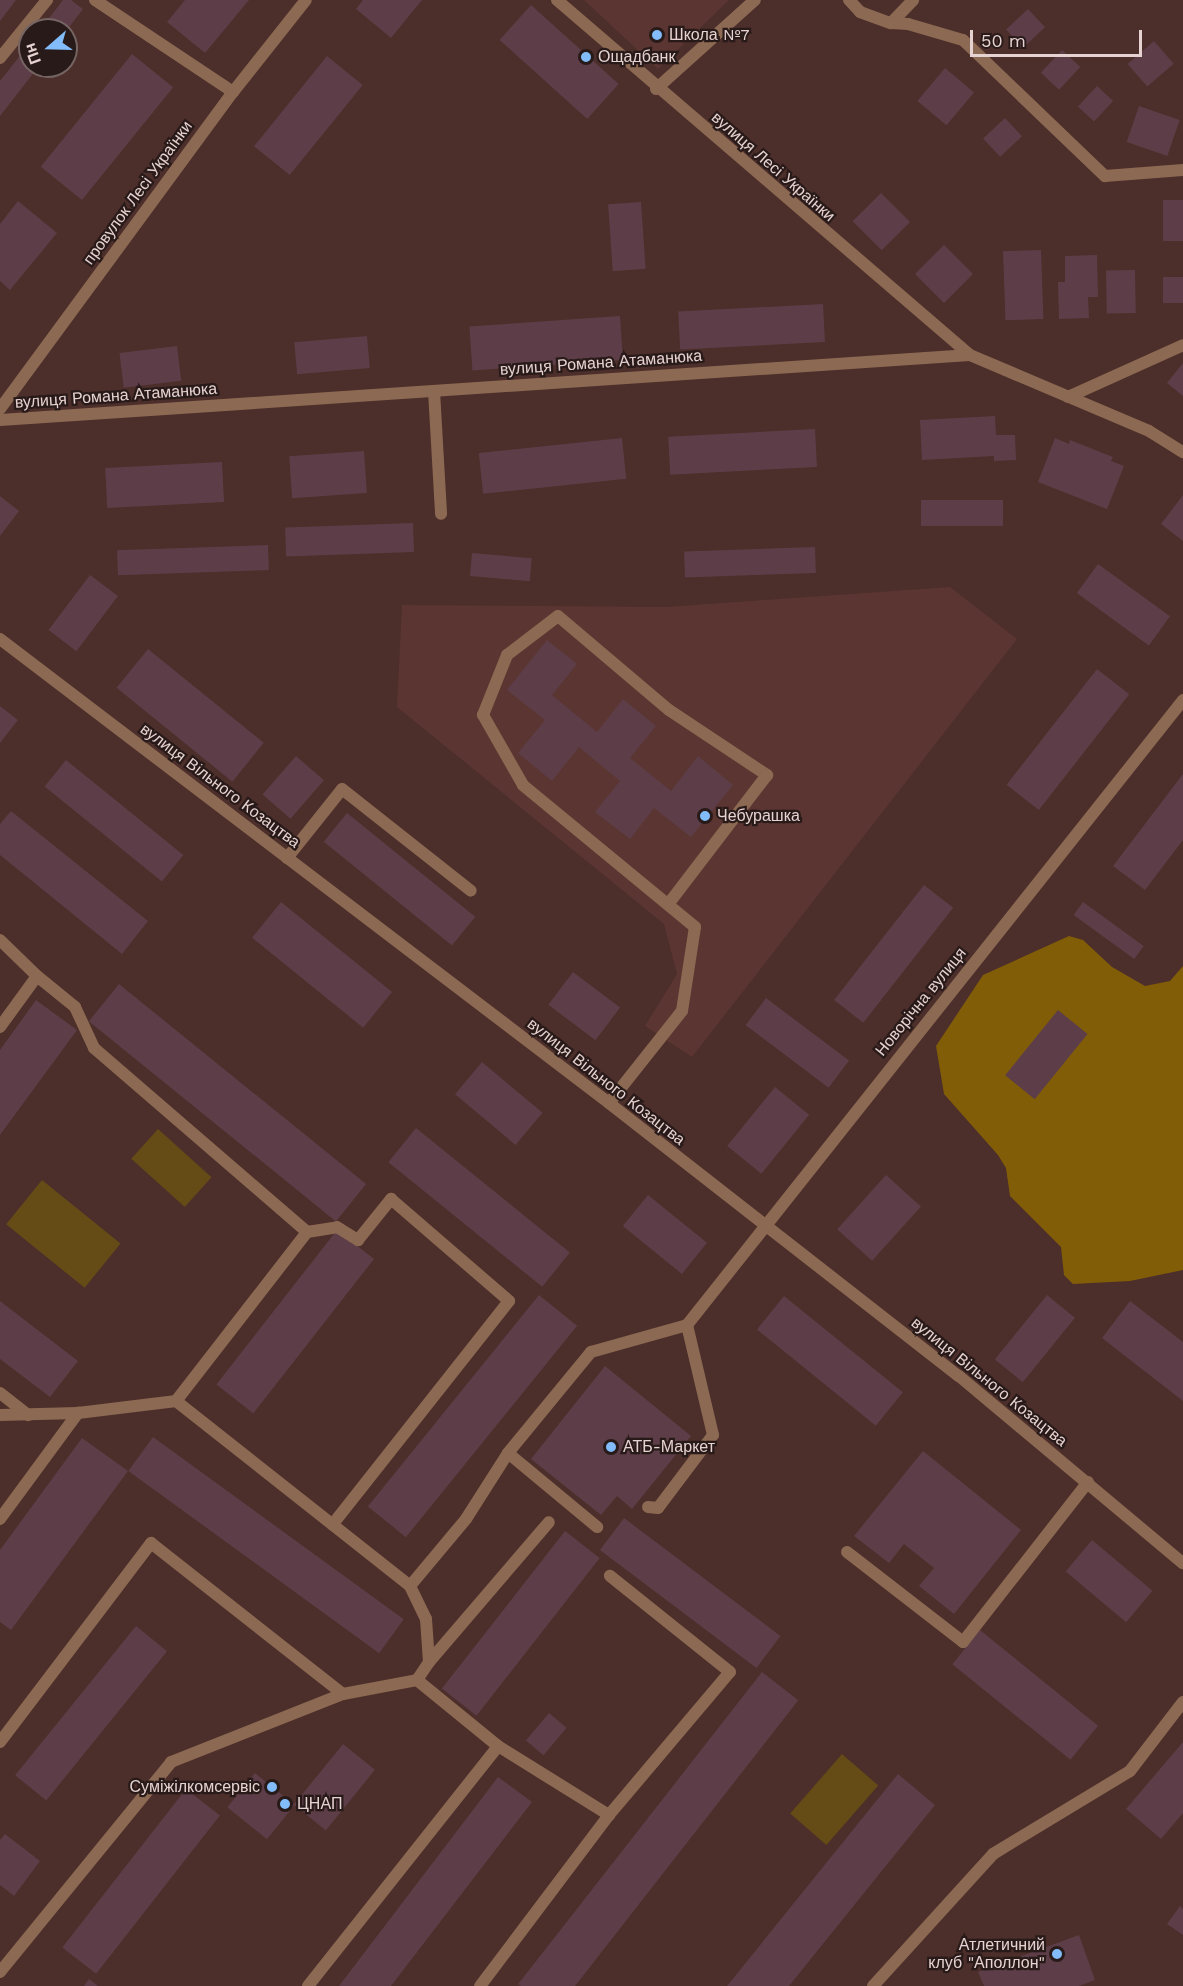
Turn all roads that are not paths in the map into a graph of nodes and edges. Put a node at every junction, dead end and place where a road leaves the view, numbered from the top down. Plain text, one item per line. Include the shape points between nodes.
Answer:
1 (47, 0) edge
2 (95, 0) edge
3 (306, 0) edge
4 (557, 0) edge
5 (755, 0) edge
6 (849, 0) edge
7 (913, 0) edge
8 (891, 23) junction
9 (0, 58) edge
10 (656, 89) junction
11 (233, 92) junction
12 (1183, 170) edge
13 (1183, 345) edge
14 (970, 355) junction
15 (434, 391) junction
16 (1068, 397) junction
17 (0, 409) edge
18 (0, 420) edge
19 (1183, 452) edge
20 (441, 514) dead end
21 (0, 639) edge
22 (1183, 700) edge
23 (287, 858) junction
24 (471, 891) dead end
25 (669, 903) junction
26 (0, 940) edge
27 (37, 976) junction
28 (0, 1027) edge
29 (609, 1103) junction
30 (763, 1227) junction
31 (308, 1232) junction
32 (687, 1325) junction
33 (0, 1393) edge
34 (176, 1401) junction
35 (78, 1413) junction
36 (28, 1414) junction
37 (0, 1415) edge
38 (508, 1453) junction
39 (1088, 1482) junction
40 (648, 1508) dead end
41 (0, 1519) edge
42 (549, 1522) dead end
43 (332, 1525) junction
44 (597, 1527) dead end
45 (847, 1552) dead end
46 (1183, 1563) edge
47 (610, 1576) dead end
48 (410, 1586) junction
49 (429, 1662) junction
50 (417, 1680) junction
51 (343, 1694) junction
52 (1183, 1702) edge
53 (0, 1742) edge
54 (498, 1746) junction
55 (609, 1815) junction
56 (0, 1972) edge
57 (308, 1986) edge
58 (480, 1986) edge
59 (873, 1986) edge

1 - 9 street
2 - 11 street
3 - 11 street, провулок Лесі Українки
4 - 10 street, вулиця Лесі Українки
5 - 10 street
6 - 8 street via 860,12
7 - 8 street
8 - 12 street via 963,40 1105,176
10 - 14 street, вулиця Лесі Українки
11 - 17 street, провулок Лесі Українки
13 - 16 street
14 - 15 street, вулиця Романа Атаманюка
14 - 16 street, вулиця Романа Атаманюка
15 - 18 street, вулиця Романа Атаманюка
15 - 20 street
16 - 19 street, вулиця Романа Атаманюка via 1149,431
21 - 23 street, вулиця Вільного Козацтва
22 - 30 street, Новорічна вулиця
23 - 24 street via 342,789
23 - 29 street, вулиця Вільного Козацтва
25 - 25 street via 523,784 483,715 507,656 558,616 669,710 767,775
25 - 29 street via 694,927 682,1011
26 - 27 street
27 - 28 street
27 - 31 street via 75,1007 94,1048
29 - 30 street, вулиця Вільного Козацтва
30 - 32 street, Новорічна вулиця
30 - 39 street, вулиця Вільного Козацтва via 959,1376
31 - 34 street
31 - 43 street via 337,1227 358,1240 391,1199 509,1301
32 - 38 street via 591,1352
32 - 40 street via 713,1436 658,1508
33 - 36 street
34 - 35 street
34 - 43 street
35 - 36 street
35 - 41 street
36 - 37 street
38 - 44 street
38 - 48 street via 466,1519
39 - 45 street via 963,1642
39 - 46 street, вулиця Вільного Козацтва
42 - 49 street
43 - 48 street
47 - 55 street via 730,1672
48 - 49 street via 426,1619
49 - 50 street
50 - 51 street
50 - 54 street
51 - 53 street via 151,1543
51 - 56 street via 171,1762
52 - 59 street via 1130,1771 993,1854
54 - 55 street
54 - 57 street
55 - 58 street

